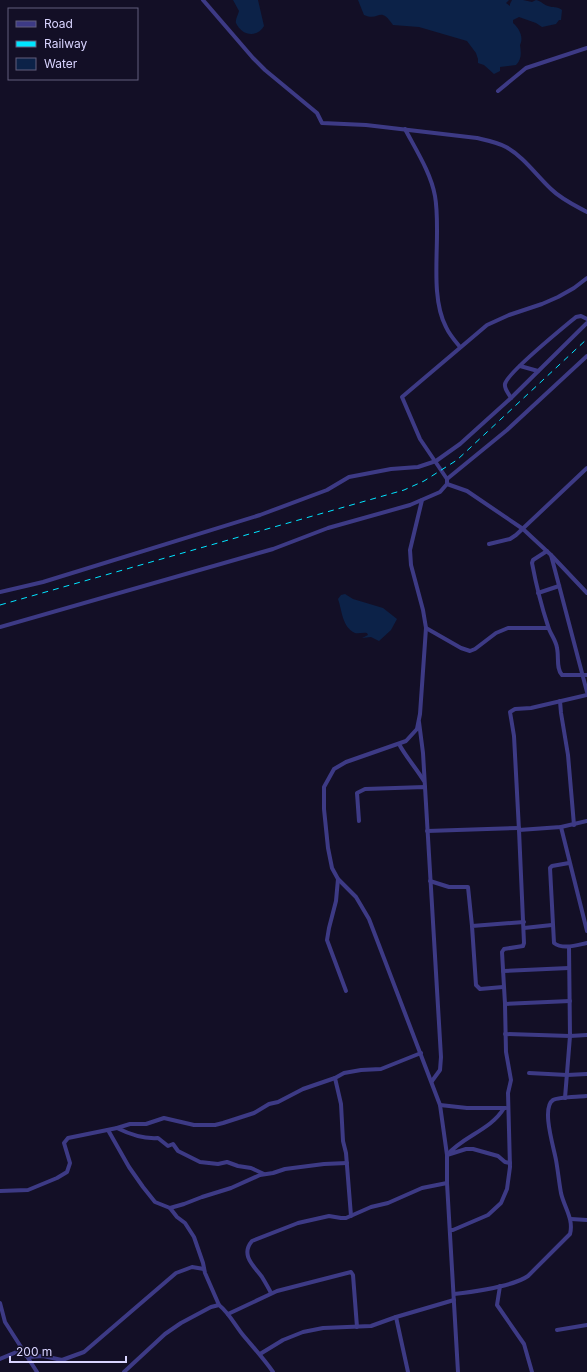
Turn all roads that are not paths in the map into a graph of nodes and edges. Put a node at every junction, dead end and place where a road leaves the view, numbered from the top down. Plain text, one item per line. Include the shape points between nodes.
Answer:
1 (203, 0) edge
2 (587, 48) edge
3 (498, 91) dead end
4 (405, 129) junction
5 (587, 212) edge
6 (587, 278) edge
7 (587, 320) edge
8 (587, 323) edge
9 (460, 347) junction
10 (587, 356) edge
11 (520, 366) junction
12 (538, 372) junction
13 (511, 398) junction
14 (436, 461) junction
15 (587, 468) edge
16 (447, 481) junction
17 (422, 500) junction
18 (523, 528) junction
19 (489, 544) dead end
20 (549, 553) junction
21 (559, 586) junction
22 (586, 591) edge
23 (0, 592) edge
24 (538, 593) junction
25 (0, 627) edge
26 (426, 628) junction
27 (548, 628) junction
28 (585, 675) edge
29 (587, 692) edge
30 (587, 695) edge
31 (560, 701) junction
32 (419, 722) junction
33 (399, 744) junction
34 (424, 781) junction
35 (425, 787) junction
36 (359, 821) dead end
37 (587, 821) edge
38 (574, 825) junction
39 (561, 827) junction
40 (519, 829) junction
41 (427, 831) junction
42 (569, 863) junction
43 (338, 879) junction
44 (430, 881) junction
45 (524, 922) junction
46 (552, 925) junction
47 (472, 926) junction
48 (524, 928) junction
49 (587, 931) edge
50 (587, 943) edge
51 (570, 947) junction
52 (569, 968) junction
53 (503, 971) junction
54 (504, 987) junction
55 (346, 990) dead end
56 (570, 1001) junction
57 (505, 1004) junction
58 (505, 1034) junction
59 (587, 1034) edge
60 (570, 1036) junction
61 (421, 1053) junction
62 (529, 1073) dead end
63 (587, 1074) edge
64 (567, 1075) junction
65 (335, 1078) junction
66 (432, 1082) junction
67 (586, 1096) edge
68 (565, 1098) junction
69 (440, 1105) junction
70 (506, 1108) junction
71 (117, 1128) junction
72 (108, 1130) junction
73 (447, 1155) junction
74 (347, 1163) junction
75 (510, 1163) junction
76 (265, 1174) junction
77 (447, 1183) junction
78 (0, 1191) edge
79 (170, 1208) junction
80 (351, 1216) junction
81 (571, 1219) junction
82 (587, 1220) edge
83 (450, 1230) junction
84 (204, 1269) junction
85 (500, 1286) junction
86 (271, 1293) junction
87 (454, 1294) junction
88 (454, 1300) junction
89 (0, 1303) edge
90 (219, 1305) junction
91 (228, 1314) junction
92 (396, 1317) junction
93 (587, 1325) edge
94 (357, 1327) junction
95 (557, 1330) dead end
96 (260, 1354) junction
97 (28, 1358) junction
98 (0, 1359) edge
99 (37, 1372) edge
100 (124, 1372) edge
101 (273, 1372) edge
102 (408, 1372) edge
103 (458, 1372) edge
104 (532, 1372) edge

1 - 4 street via 253,58 317,113 322,123
2 - 3 street via 526,68
4 - 5 street via 477,138 506,147 551,189
4 - 9 street via 433,185 439,305 445,326
6 - 9 street via 558,297 494,321
7 - 11 street via 581,316 576,317
8 - 12 street
9 - 14 street via 402,397 420,439
10 - 16 street
11 - 12 street
11 - 13 street via 505,383
12 - 13 street
13 - 14 street via 460,444
14 - 16 street
14 - 23 street via 349,477 327,490 260,515 43,582
15 - 18 street
16 - 17 street via 440,492
16 - 18 street via 467,491
17 - 25 street via 328,528 273,549
17 - 26 street via 410,550 411,565
18 - 19 street via 510,539
18 - 20 street
20 - 21 street
20 - 22 street
20 - 24 street via 533,560 532,563
21 - 24 street
21 - 28 street
24 - 27 street
26 - 27 street via 470,651 496,633 510,627
26 - 32 street
27 - 28 street via 555,638 560,674
28 - 29 street
30 - 31 street
31 - 38 street
31 - 40 street via 510,712 514,736
32 - 33 street via 410,737
32 - 34 street
33 - 34 street
33 - 43 street via 346,762 334,769 324,787 328,848 332,868
34 - 35 street
35 - 36 street via 360,791 357,793
35 - 41 street
37 - 38 street
38 - 39 street
39 - 40 street
39 - 42 street
40 - 41 street
40 - 45 street
41 - 44 street
42 - 46 street via 550,868
42 - 49 street
43 - 55 street via 327,940
43 - 61 street via 356,897 369,919
44 - 47 street via 449,887 468,887
44 - 66 street via 441,1057 440,1070
45 - 47 street
45 - 48 street
46 - 48 street
46 - 51 street via 554,943
47 - 54 street via 476,985 480,989
48 - 53 street via 523,946 502,950
50 - 51 street
51 - 52 street
52 - 53 street
52 - 56 street
53 - 54 street
54 - 57 street
56 - 57 street
56 - 60 street
57 - 58 street
58 - 60 street
58 - 70 street via 511,1075
59 - 60 street
60 - 64 street
61 - 65 street via 381,1069 344,1073
61 - 66 street
62 - 64 street
63 - 64 street
64 - 68 street
65 - 71 street via 265,1105 254,1113 215,1125 194,1125 164,1118 146,1124 130,1124
65 - 74 street via 341,1104
66 - 69 street
67 - 68 street
68 - 81 street via 555,1099 550,1103 548,1110 561,1193
69 - 70 street
69 - 73 street
70 - 73 street via 498,1118 455,1146
70 - 75 street
71 - 72 street
71 - 76 street via 149,1139 158,1138 168,1146 173,1144 178,1151 200,1162 227,1162
72 - 78 street via 68,1138 64,1143 69,1168 57,1178 28,1190
72 - 79 street via 143,1187 155,1202
73 - 75 street via 466,1148 498,1156
73 - 77 street
74 - 76 street via 285,1169
74 - 80 street
75 - 83 street via 507,1189 497,1207 488,1215
76 - 79 street
77 - 80 street via 422,1188
77 - 83 street
79 - 84 street via 189,1228
80 - 86 street via 329,1216 298,1223 252,1241 247,1249 248,1256 253,1268 263,1278
81 - 82 street
81 - 85 street via 570,1234 528,1276
83 - 87 street
84 - 90 street
84 - 97 street via 192,1267 176,1273 84,1352 62,1360 43,1356
85 - 87 street
85 - 104 street via 497,1305 524,1344
86 - 91 street
86 - 94 street via 351,1272
87 - 88 street
88 - 92 street
88 - 103 street
89 - 97 street via 5,1322
90 - 91 street
90 - 100 street via 211,1306 164,1334
91 - 96 street
92 - 94 street via 371,1326
92 - 102 street
93 - 95 street
94 - 96 street via 323,1328 303,1332
96 - 101 street
97 - 98 street via 19,1351
97 - 99 street

